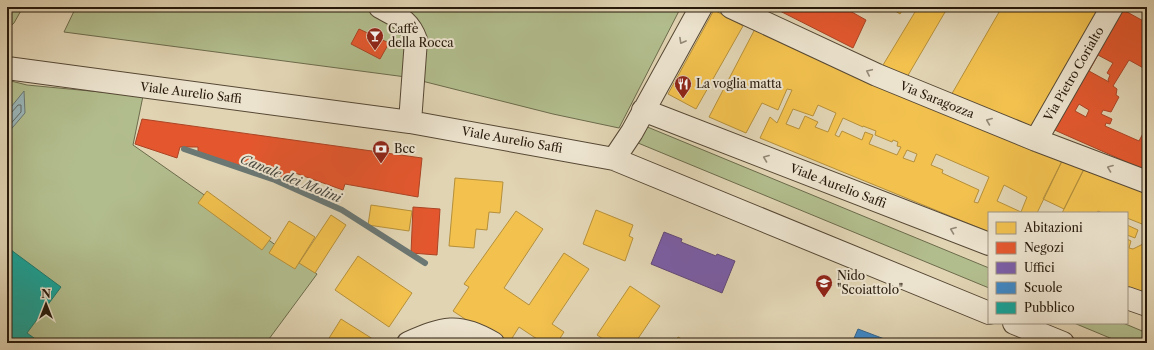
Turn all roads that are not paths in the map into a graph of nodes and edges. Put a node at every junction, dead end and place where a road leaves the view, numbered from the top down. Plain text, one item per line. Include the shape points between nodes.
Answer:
1 (380, 7) edge
2 (701, 7) edge
3 (731, 7) edge
4 (1112, 7) edge
5 (7, 68) edge
6 (643, 110) junction
7 (410, 122) junction
8 (1036, 140) junction
9 (614, 159) junction
10 (1147, 182) edge
11 (988, 244) edge
12 (1128, 298) edge
13 (1147, 306) edge
14 (988, 313) edge
15 (1016, 324) edge
16 (488, 338) edge
17 (408, 343) edge
18 (1062, 343) edge

1 - 7 street via 406,21 416,40
2 -> 6 street
8 -> 3 street, Via Saragozza via 877,75
4 - 8 street, Via Pietro Corialto
5 - 7 street, Viale Aurelio Saffi
6 - 9 street
11 -> 6 street, Viale Aurelio Saffi
7 - 9 street, Viale Aurelio Saffi
10 -> 8 street, Via Saragozza
9 - 14 street, Viale Aurelio Saffi
12 - 13 street
15 - 18 street
16 - 17 street via 452,329 438,330

